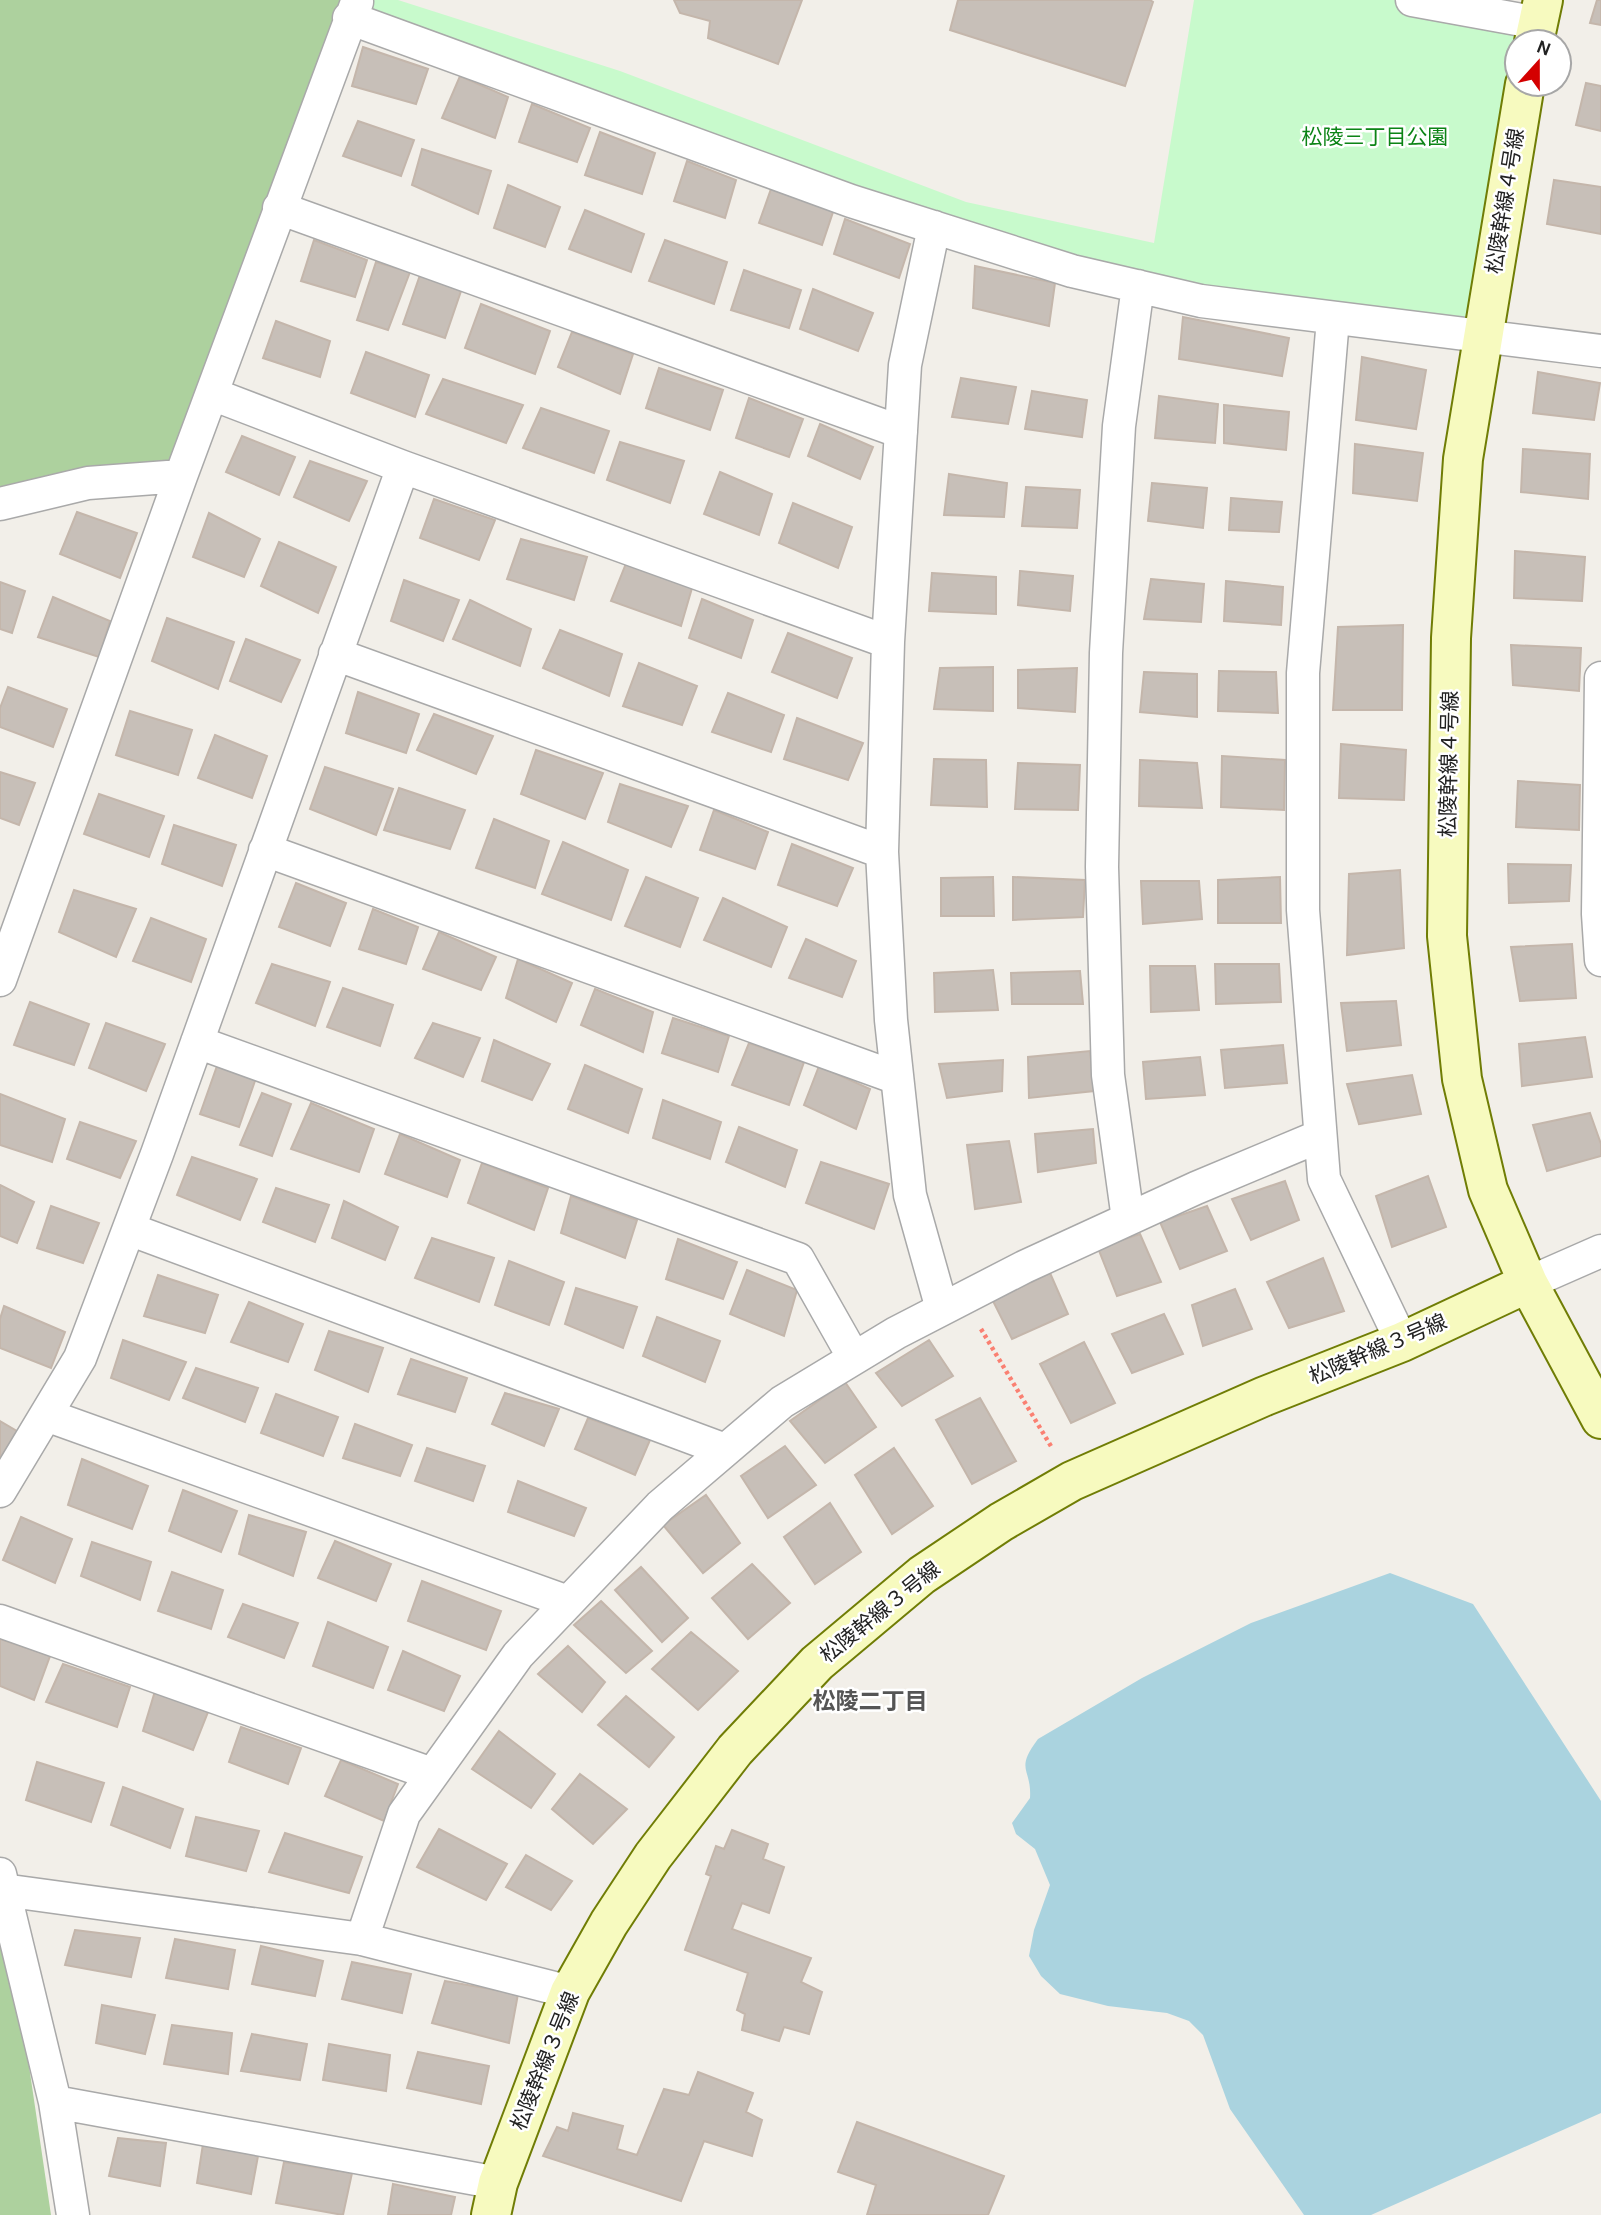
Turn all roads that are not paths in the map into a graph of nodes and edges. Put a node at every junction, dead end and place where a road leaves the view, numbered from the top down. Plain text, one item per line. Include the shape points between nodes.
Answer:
1 (1412, 0) edge
2 (353, 9) edge
3 (1538, 22) edge
4 (1523, 98) edge
5 (279, 208) junction
6 (934, 227) junction
7 (1138, 286) junction
8 (1333, 319) junction
9 (1483, 335) junction
10 (1601, 351) edge
11 (212, 394) junction
12 (901, 432) junction
13 (403, 467) junction
14 (181, 476) junction
15 (0, 504) edge
16 (887, 642) junction
17 (335, 654) junction
18 (1601, 678) edge
19 (1600, 756) edge
20 (265, 850) junction
21 (882, 852) junction
22 (1601, 960) edge
23 (0, 980) edge
24 (197, 1042) junction
25 (897, 1078) junction
26 (1320, 1136) junction
27 (1128, 1219) junction
28 (129, 1229) junction
29 (1601, 1251) edge
30 (1528, 1283) junction
31 (952, 1304) junction
32 (1402, 1342) junction
33 (854, 1359) junction
34 (46, 1415) junction
35 (1601, 1419) edge
36 (725, 1450) junction
37 (0, 1491) edge
38 (568, 1602) junction
39 (0, 1621) edge
40 (432, 1774) junction
41 (2, 1882) edge
42 (362, 1940) junction
43 (570, 1992) junction
44 (55, 2102) junction
45 (495, 2199) edge
46 (73, 2215) edge

1 - 3 street
2 - 5 street
2 - 6 street via 851,201
4 - 9 street, 松陵幹線４号線
5 - 11 street
5 - 12 street
6 - 7 street via 1072,271
6 - 12 street via 905,365
7 - 8 street via 1201,301
7 - 27 street via 1119,426 1106,653 1102,867 1108,1075
8 - 9 street
8 - 26 street via 1303,673 1303,910
9 - 10 street
9 - 30 street, 松陵幹線４号線 via 1463,459 1451,638 1447,936 1465,1091 1488,1190
11 - 13 street
11 - 14 street
12 - 16 street
13 - 16 street
13 - 17 street
14 - 15 street via 88,483
14 - 23 street
16 - 21 street
17 - 20 street
17 - 21 street
18 - 19 street
19 - 22 street
20 - 24 street
20 - 25 street
21 - 25 street
24 - 28 street
24 - 33 street via 798,1259
25 - 31 street via 909,1195
26 - 27 street
26 - 32 street via 1324,1179
27 - 31 street
28 - 34 street via 80,1358
28 - 36 street
29 - 30 street
30 - 32 street, 松陵幹線３号線
30 - 35 street, 松陵幹線４号線
31 - 33 street
32 - 43 street, 松陵幹線３号線 via 1265,1395 1072,1481 922,1575 817,1663 735,1750 653,1856
33 - 36 street via 782,1402
34 - 37 street
34 - 38 street
36 - 38 street via 660,1506
38 - 40 street via 518,1655
39 - 40 street
40 - 42 street via 404,1814
41 - 42 street
41 - 44 street
42 - 43 street
43 - 45 street, 松陵幹線３号線
44 - 45 street
44 - 46 street

